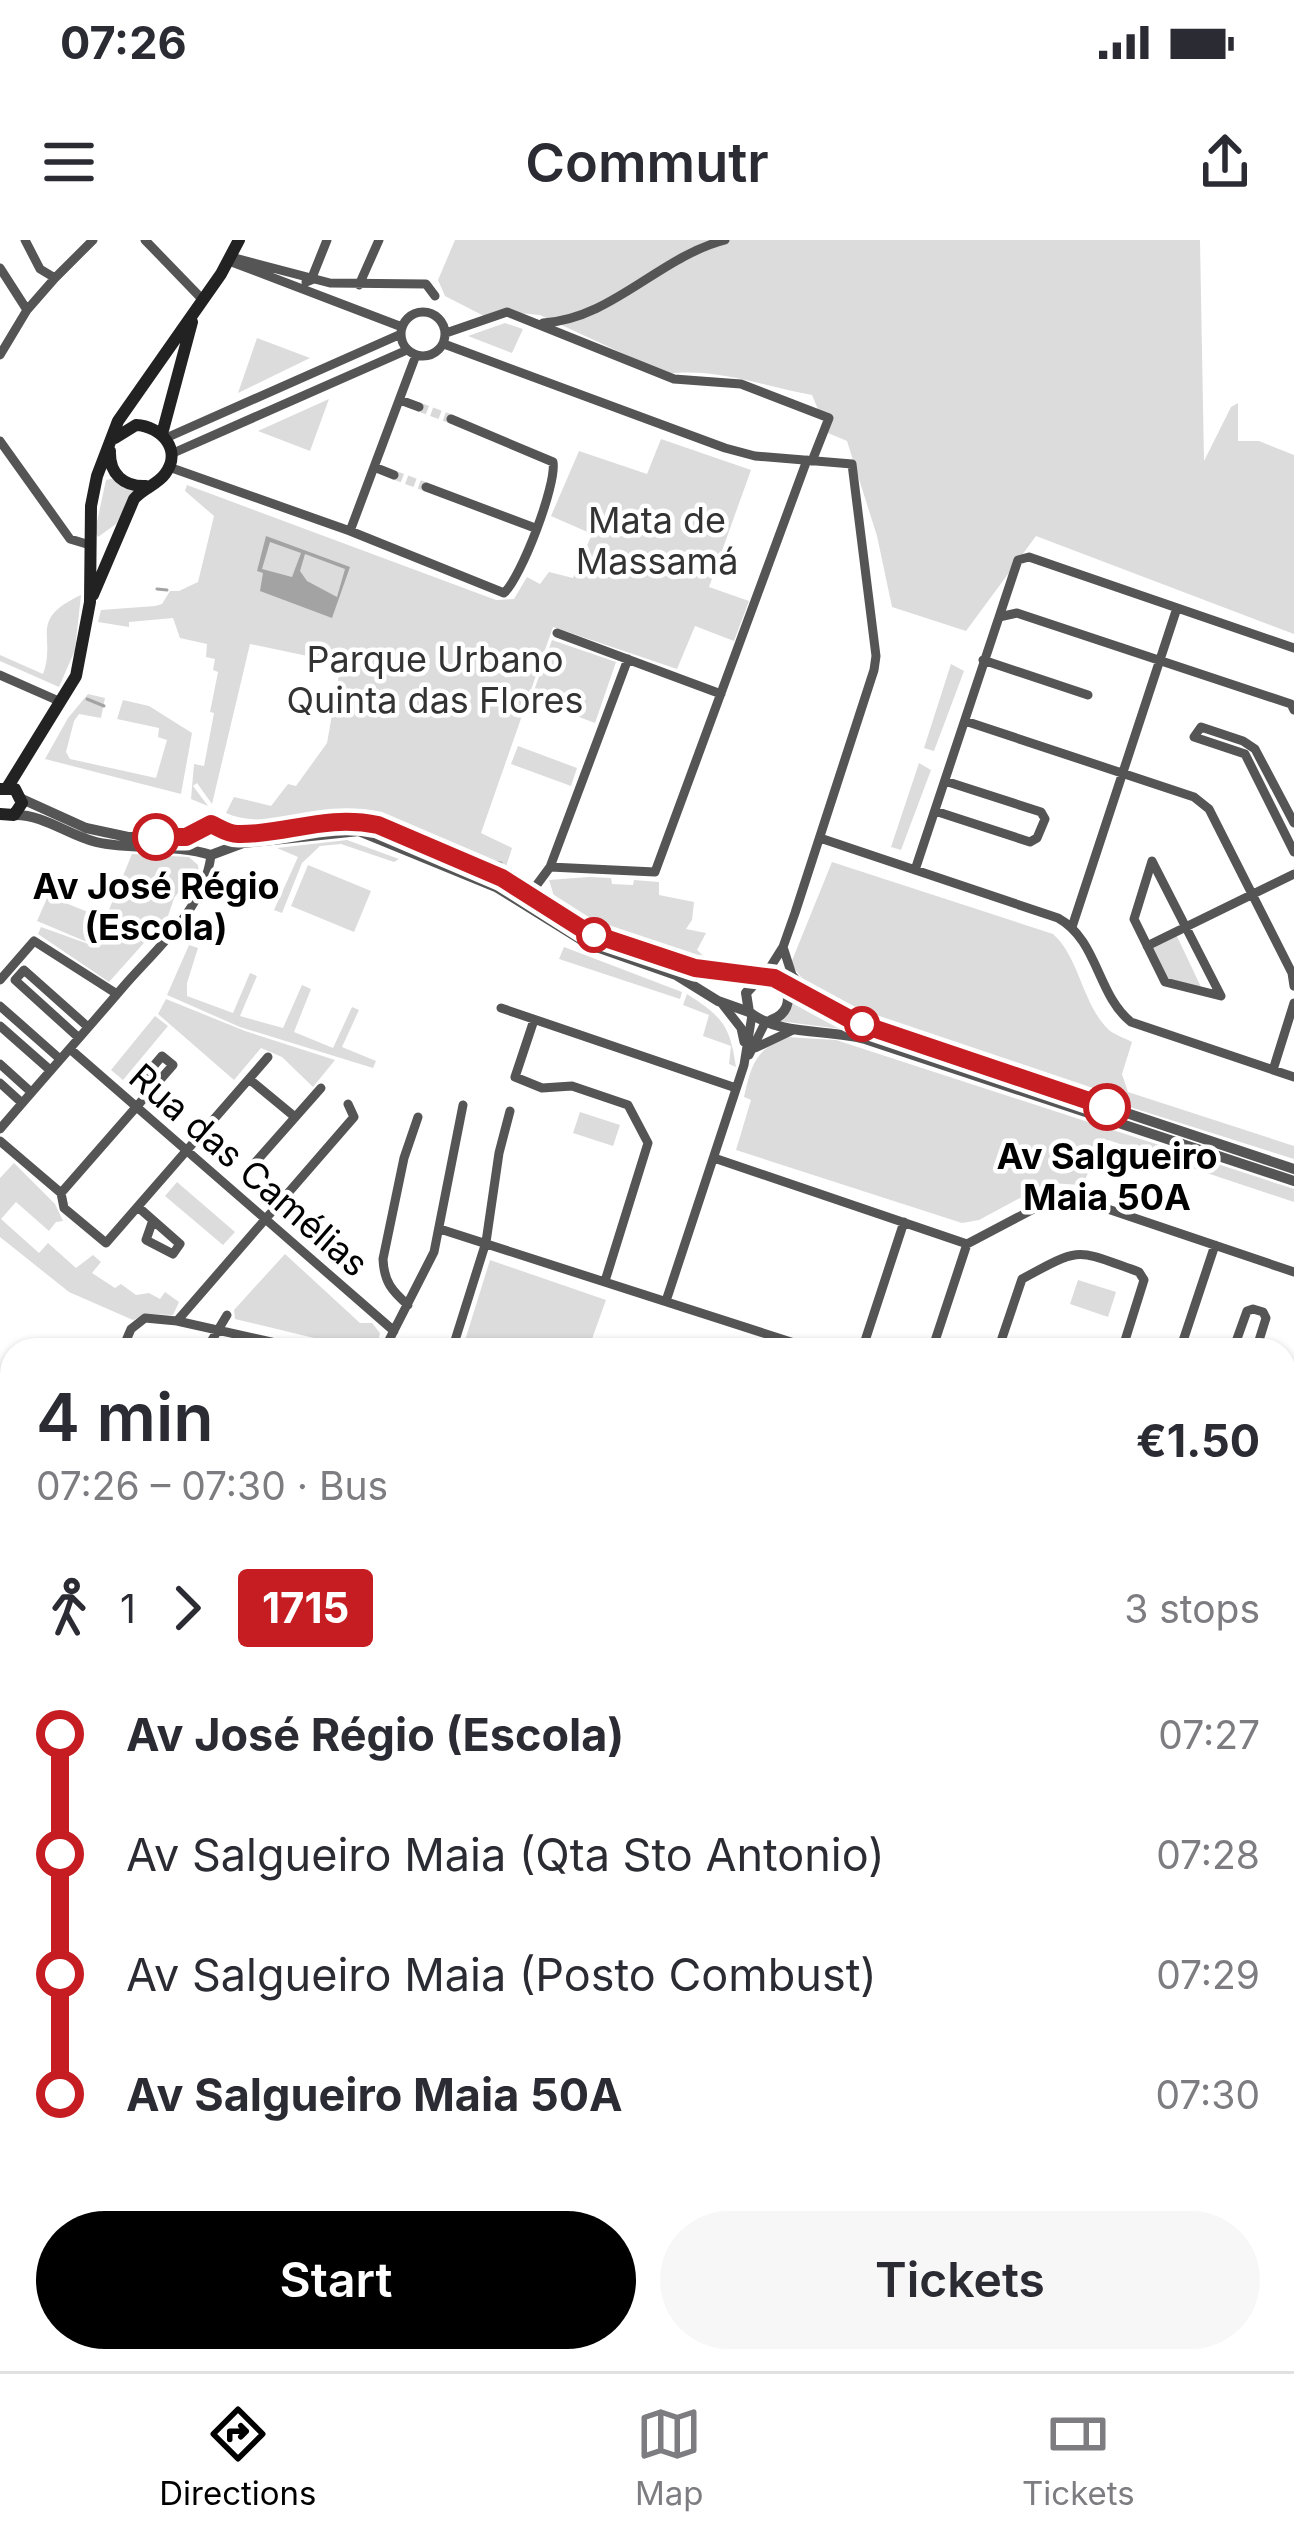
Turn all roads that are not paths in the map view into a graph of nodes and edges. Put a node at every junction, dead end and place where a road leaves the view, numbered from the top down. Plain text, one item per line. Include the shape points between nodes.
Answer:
1 (25, 240) edge
2 (93, 240) edge
3 (145, 240) edge
4 (239, 240) edge
5 (327, 240) edge
6 (379, 240) edge
7 (725, 240) edge
8 (230, 259) junction
9 (0, 268) edge
10 (55, 278) junction
11 (311, 280) junction
12 (438, 280) dead end
13 (359, 285) junction
14 (298, 288) junction
15 (435, 296) junction
16 (202, 300) junction
17 (27, 310) junction
18 (432, 314) junction
19 (538, 323) junction
20 (402, 331) junction
21 (445, 338) junction
22 (412, 353) junction
23 (0, 355) edge
24 (400, 400) junction
25 (169, 406) junction
26 (419, 407) tunnel mouth
27 (451, 419) tunnel mouth
28 (194, 426) junction
29 (164, 436) junction
30 (0, 441) edge
31 (112, 445) junction
32 (170, 461) junction
33 (810, 461) junction
34 (374, 467) junction
35 (394, 475) tunnel mouth
36 (146, 486) junction
37 (426, 487) tunnel mouth
38 (536, 528) junction
39 (350, 531) junction
40 (115, 544) junction
41 (90, 545) junction
42 (90, 602) junction
43 (1178, 608) junction
44 (999, 617) junction
45 (557, 633) dead end
46 (1294, 648) edge
47 (628, 659) junction
48 (983, 660) junction
49 (1160, 660) junction
50 (0, 675) edge
51 (721, 694) junction
52 (1088, 695) dead end
53 (62, 702) junction
54 (1294, 710) edge
55 (964, 721) junction
56 (1123, 773) junction
57 (945, 781) junction
58 (8, 791) edge
59 (935, 811) junction
60 (6, 818) edge
61 (1294, 823) edge
62 (198, 830) junction
63 (223, 830) junction
64 (820, 838) junction
65 (1294, 852) edge
66 (210, 853) junction
67 (550, 867) junction
68 (915, 870) junction
69 (1294, 874) edge
70 (530, 894) junction
71 (1252, 895) junction
72 (1072, 927) junction
73 (1184, 927) junction
74 (1147, 946) junction
75 (783, 947) junction
76 (761, 978) junction
77 (0, 980) edge
78 (784, 985) junction
79 (1294, 986) edge
80 (117, 994) junction
81 (808, 994) junction
82 (718, 1001) junction
83 (1294, 1003) edge
84 (0, 1006) edge
85 (501, 1008) dead end
86 (751, 1014) junction
87 (534, 1020) junction
88 (768, 1020) junction
89 (0, 1026) edge
90 (88, 1027) junction
91 (793, 1030) junction
92 (79, 1037) junction
93 (70, 1048) junction
94 (751, 1051) junction
95 (268, 1057) dead end
96 (60, 1059) junction
97 (0, 1064) edge
98 (744, 1065) junction
99 (50, 1070) junction
100 (1274, 1070) junction
101 (1294, 1077) edge
102 (249, 1079) junction
103 (0, 1083) edge
104 (321, 1088) dead end
105 (736, 1088) junction
106 (151, 1090) dead end
107 (32, 1092) junction
108 (22, 1103) junction
109 (348, 1104) dead end
110 (463, 1105) dead end
111 (135, 1107) junction
112 (510, 1111) dead end
113 (295, 1117) junction
114 (418, 1117) dead end
115 (1, 1125) edge
116 (0, 1141) edge
117 (186, 1151) junction
118 (713, 1158) junction
119 (253, 1166) dead end
120 (1294, 1169) edge
121 (1294, 1181) edge
122 (61, 1193) junction
123 (138, 1207) junction
124 (266, 1219) junction
125 (153, 1220) dead end
126 (904, 1222) junction
127 (440, 1229) junction
128 (486, 1242) junction
129 (967, 1244) junction
130 (1215, 1246) junction
131 (1294, 1272) edge
132 (605, 1281) junction
133 (666, 1301) junction
134 (408, 1305) junction
135 (226, 1315) dead end
136 (177, 1322) junction
137 (216, 1330) junction
138 (394, 1331) junction
139 (127, 1338) edge
140 (212, 1338) edge
141 (252, 1338) edge
142 (390, 1338) edge
143 (456, 1338) edge
144 (779, 1338) edge
145 (866, 1338) edge
146 (936, 1338) edge
147 (1002, 1338) edge
148 (1126, 1338) edge
149 (1184, 1338) edge
150 (1237, 1338) edge
151 (1260, 1338) edge

1 - 10 street via 40,269
2 - 10 street
3 - 16 street
4 - 8 main road
5 - 11 street
6 - 13 street
7 - 19 street via 697,247 596,311
8 - 11 street
8 - 14 street
8 - 16 main road
9 - 17 street
10 - 17 street
11 - 13 street
11 - 14 street
12 - 15 street
13 - 15 street via 426,284
14 - 20 street
15 - 18 street
16 - 25 main road
16 - 31 main road via 124,408
17 - 23 street
18 - 20 street via 411,315
18 - 21 street
19 - 21 street via 507,312
19 - 33 street via 674,380 741,385 829,418
20 - 22 street
20 - 28 street
21 - 22 street via 429,356
21 - 33 street via 725,448
22 - 24 street
22 - 32 street
24 - 26 street
24 - 34 street
25 - 28 street via 177,422
25 - 29 main road
27 - 38 street via 553,462
28 - 29 street
29 - 31 main road via 136,425
29 - 32 main road
30 - 41 street via 70,539
31 - 36 main road via 118,477
31 - 41 main road via 91,506
32 - 36 main road via 164,476
32 - 39 street
33 - 51 street
33 - 64 street via 852,464 876,656
34 - 35 street
34 - 39 street
36 - 40 main road
37 - 38 street
38 - 39 street via 504,593
40 - 41 main road
40 - 42 main road
41 - 42 main road
42 - 53 main road via 76,676
43 - 44 street via 1029,557 1018,560
43 - 46 street
43 - 49 street
44 - 48 street
44 - 49 street via 1017,613
45 - 47 street
47 - 51 street
47 - 67 street
48 - 52 street
48 - 55 street
49 - 54 street
49 - 56 street
50 - 53 street
51 - 67 street via 655,872
53 - 58 main road
55 - 56 street
55 - 57 street
56 - 71 street via 1209,809
56 - 72 street
57 - 59 street
57 - 59 street via 1045,819 1030,842
58 - 60 main road via 21,808
58 - 62 street via 104,834 186,837
59 - 68 street
60 - 66 street via 27,814 101,843
61 - 65 street via 1255,749 1201,727 1194,737 1245,754
62 - 63 street
62 - 66 street via 195,843
63 - 66 street via 226,844
63 - 70 street via 359,821
64 - 68 street
64 - 75 street
66 - 80 street via 186,913
66 - 82 street via 359,831 496,886 588,944 676,976
67 - 70 street
68 - 72 street
69 - 71 street
70 - 76 street via 604,939 695,968
71 - 73 street
71 - 79 street
72 - 100 street via 1131,1022
73 - 74 street
73 - 74 street via 1153,862 1134,920
73 - 74 street via 1221,996 1165,982
75 - 76 street
75 - 78 street
75 - 81 street
76 - 78 street
76 - 86 street via 746,993
77 - 80 street via 34,941
78 - 81 street
78 - 88 street via 788,1005
80 - 90 street
81 - 120 street via 869,1027
82 - 86 street
82 - 98 street via 741,1028
83 - 100 street
84 - 96 street
85 - 87 street
86 - 88 street
86 - 98 street
87 - 105 street
87 - 132 street via 515,1077 628,1106 648,1143
88 - 91 street
88 - 94 street
89 - 99 street
90 - 92 street
90 - 92 street via 24,970 15,980
91 - 94 street
91 - 121 street via 865,1039
92 - 93 street
93 - 96 street
93 - 111 street, Rua das Camélias
94 - 98 street
95 - 102 street
96 - 99 street
97 - 107 street
98 - 105 street
99 - 107 street
100 - 101 street
102 - 113 street
102 - 117 street
103 - 108 street
104 - 113 street
105 - 118 street
106 - 111 street
107 - 108 street
108 - 115 street
109 - 124 street via 354,1117
110 - 127 street
111 - 117 street, Rua das Camélias
111 - 122 street
112 - 128 street
113 - 119 street
114 - 134 street via 382,1259 390,1289
116 - 122 street
117 - 123 street
117 - 124 street, Rua das Camélias
118 - 126 street
118 - 133 street
122 - 123 street via 64,1208 106,1243
123 - 125 street
124 - 136 street
124 - 138 street, Rua das Camélias
126 - 129 street
126 - 145 street
127 - 128 street
127 - 134 street
128 - 132 street
128 - 143 street
129 - 130 street via 1075,1198
129 - 146 street
130 - 131 street
130 - 149 street
132 - 133 street
133 - 144 street
134 - 138 street
135 - 137 street
136 - 137 street
136 - 139 street via 145,1318
137 - 140 street
137 - 141 street
138 - 142 street
147 - 148 street via 1022,1279 1072,1252 1139,1272 1144,1280
150 - 151 street via 1253,1309 1266,1318

